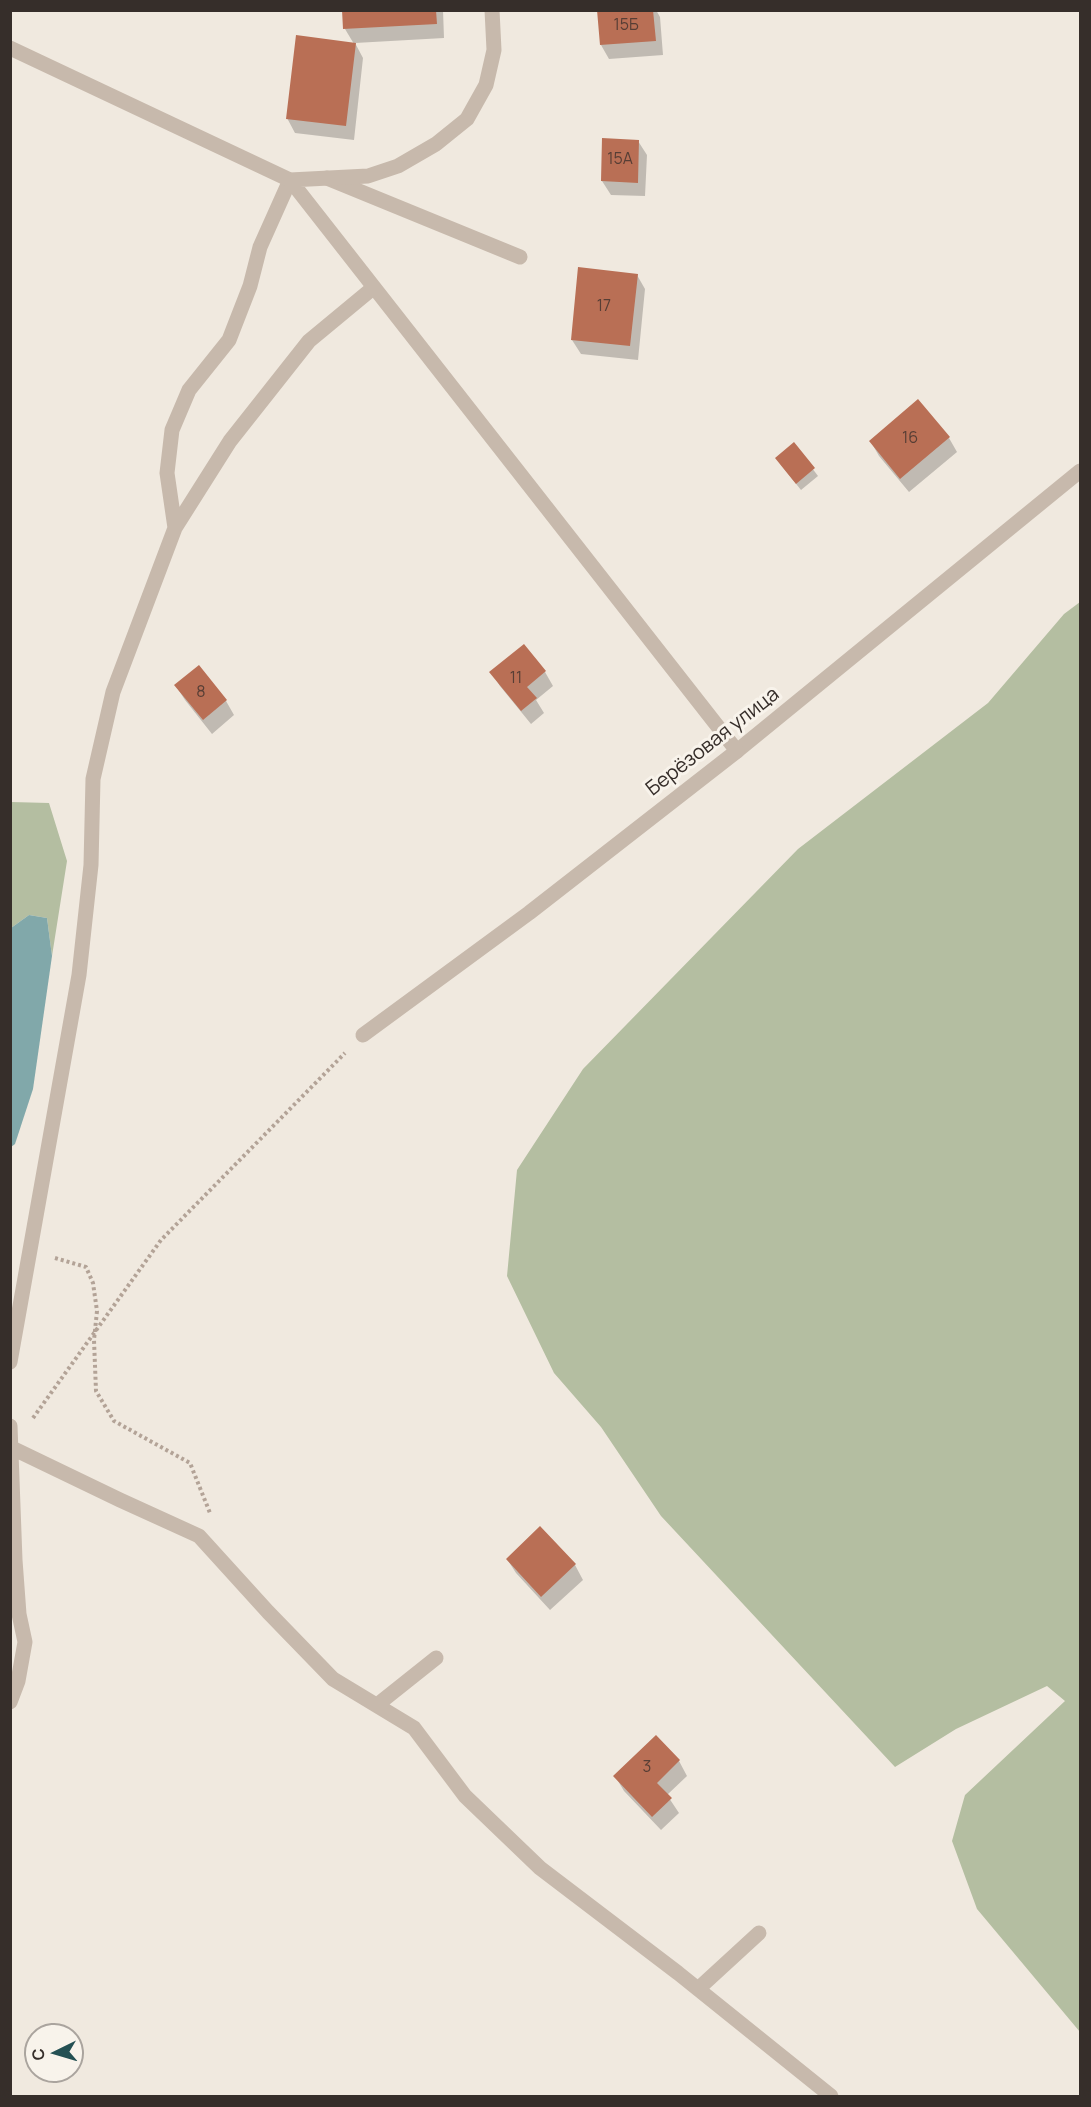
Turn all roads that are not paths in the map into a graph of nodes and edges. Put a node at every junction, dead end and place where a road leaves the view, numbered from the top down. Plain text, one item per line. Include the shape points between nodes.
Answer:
1 (492, 10) edge
2 (10, 48) edge
3 (327, 178) junction
4 (290, 180) junction
5 (520, 257) dead end
6 (373, 288) junction
7 (1080, 471) edge
8 (175, 528) junction
9 (737, 751) junction
10 (363, 1035) road end
11 (10, 1362) edge
12 (10, 1426) edge
13 (12, 1448) edge
14 (436, 1658) dead end
15 (10, 1702) edge
16 (377, 1705) junction
17 (759, 1933) dead end
18 (698, 1989) junction
19 (831, 2097) edge

1 - 3 street via 494,50 486,85 467,119 436,144 398,166 368,176
2 - 4 street
3 - 4 street
3 - 5 street
4 - 6 street
4 - 8 street via 260,247 229,340 189,390 172,430 167,473
6 - 8 street via 309,341 230,441
6 - 9 street
7 - 9 street, Берёзовая улица
8 - 11 street via 113,692 93,780 92,865 79,975
9 - 10 street, Берёзовая улица
12 - 13 street
13 - 15 street via 15,1560 25,1642
13 - 16 street via 200,1536 333,1679
14 - 16 street
16 - 18 street via 414,1728 465,1796 540,1868
17 - 18 street
18 - 19 street

